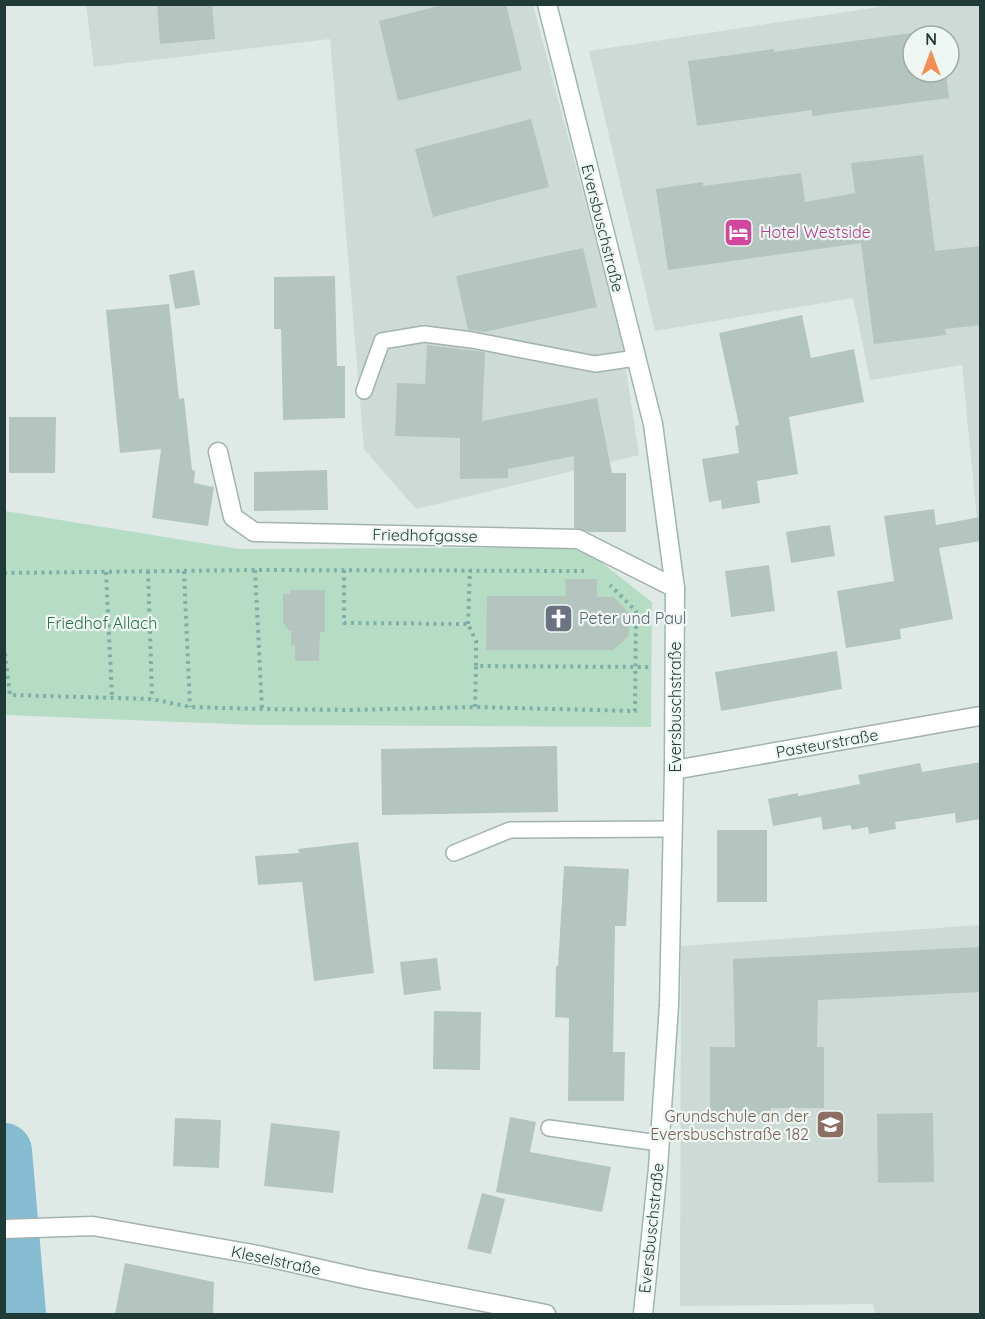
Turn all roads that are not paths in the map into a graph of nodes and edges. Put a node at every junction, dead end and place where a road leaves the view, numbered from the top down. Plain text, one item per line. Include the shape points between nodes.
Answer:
1 (547, 4) edge
2 (636, 358) junction
3 (364, 391) dead end
4 (218, 452) dead end
5 (675, 588) junction
6 (981, 716) edge
7 (674, 770) junction
8 (673, 829) junction
9 (454, 853) dead end
10 (549, 1128) dead end
11 (660, 1143) junction
12 (4, 1229) edge
13 (546, 1314) edge
14 (643, 1314) edge

1 - 2 street, Eversbuschstraße
2 - 3 lane via 596,364 423,334 382,341
2 - 5 street, Eversbuschstraße via 652,424
4 - 5 street, Friedhofgasse via 233,517 254,532 578,539
5 - 7 street, Eversbuschstraße
6 - 7 street, Pasteurstraße
7 - 8 street, Eversbuschstraße
8 - 9 lane via 510,830
8 - 11 street, Eversbuschstraße via 669,1005
10 - 11 lane
11 - 14 street, Eversbuschstraße
12 - 13 street, Kleselstraße via 93,1226

